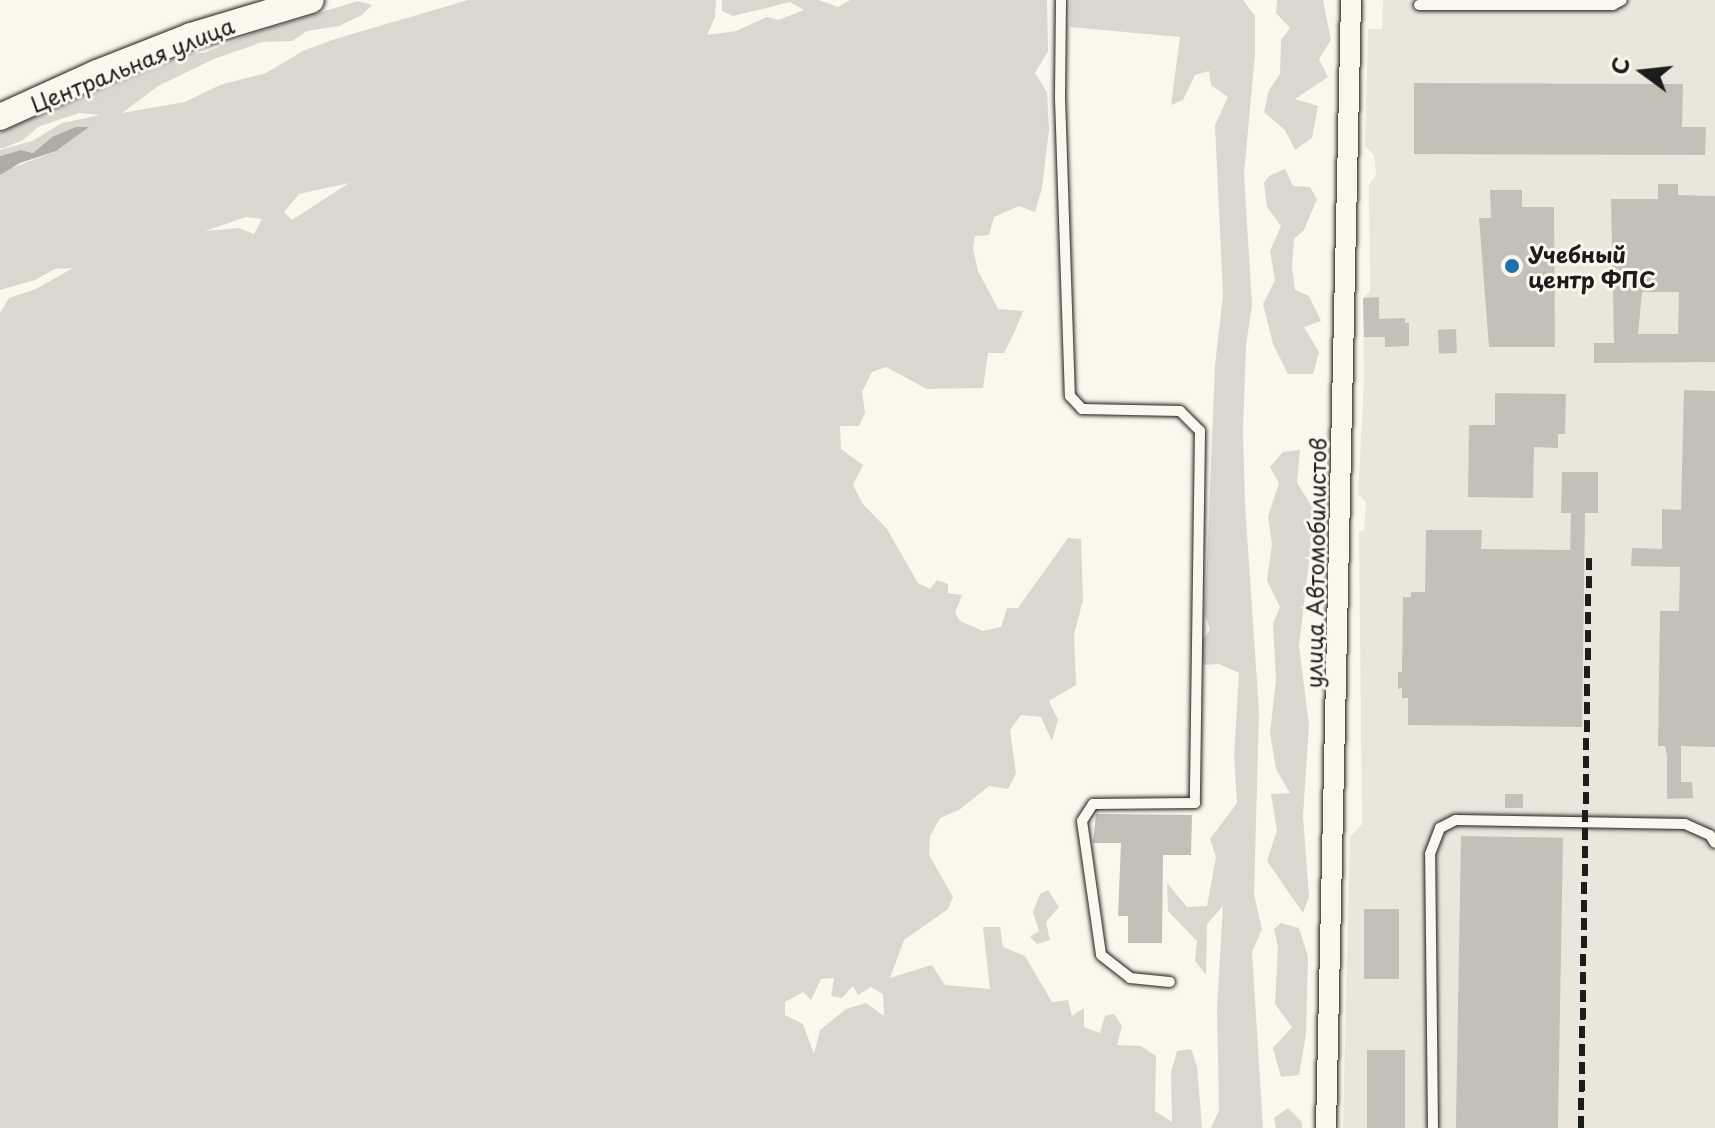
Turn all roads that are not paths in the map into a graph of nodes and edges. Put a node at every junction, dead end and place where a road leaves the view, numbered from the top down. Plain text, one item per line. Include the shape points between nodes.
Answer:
1 (311, 0) edge
2 (1061, 0) edge
3 (1351, 0) edge
4 (1622, 0) edge
5 (1419, 5) dead end
6 (0, 117) edge
7 (1715, 843) edge
8 (1170, 982) dead end
9 (1326, 1128) edge
10 (1433, 1128) edge

1 - 6 street, Центральная улица via 191,36
2 - 8 lane via 1070,396 1082,409 1180,411 1200,431 1195,803 1093,804 1082,821 1101,955 1130,978
3 - 9 street, улица Автомобилистов
4 - 5 lane via 1613,5
7 - 10 lane via 1710,835 1685,824 1456,820 1440,828 1430,854

